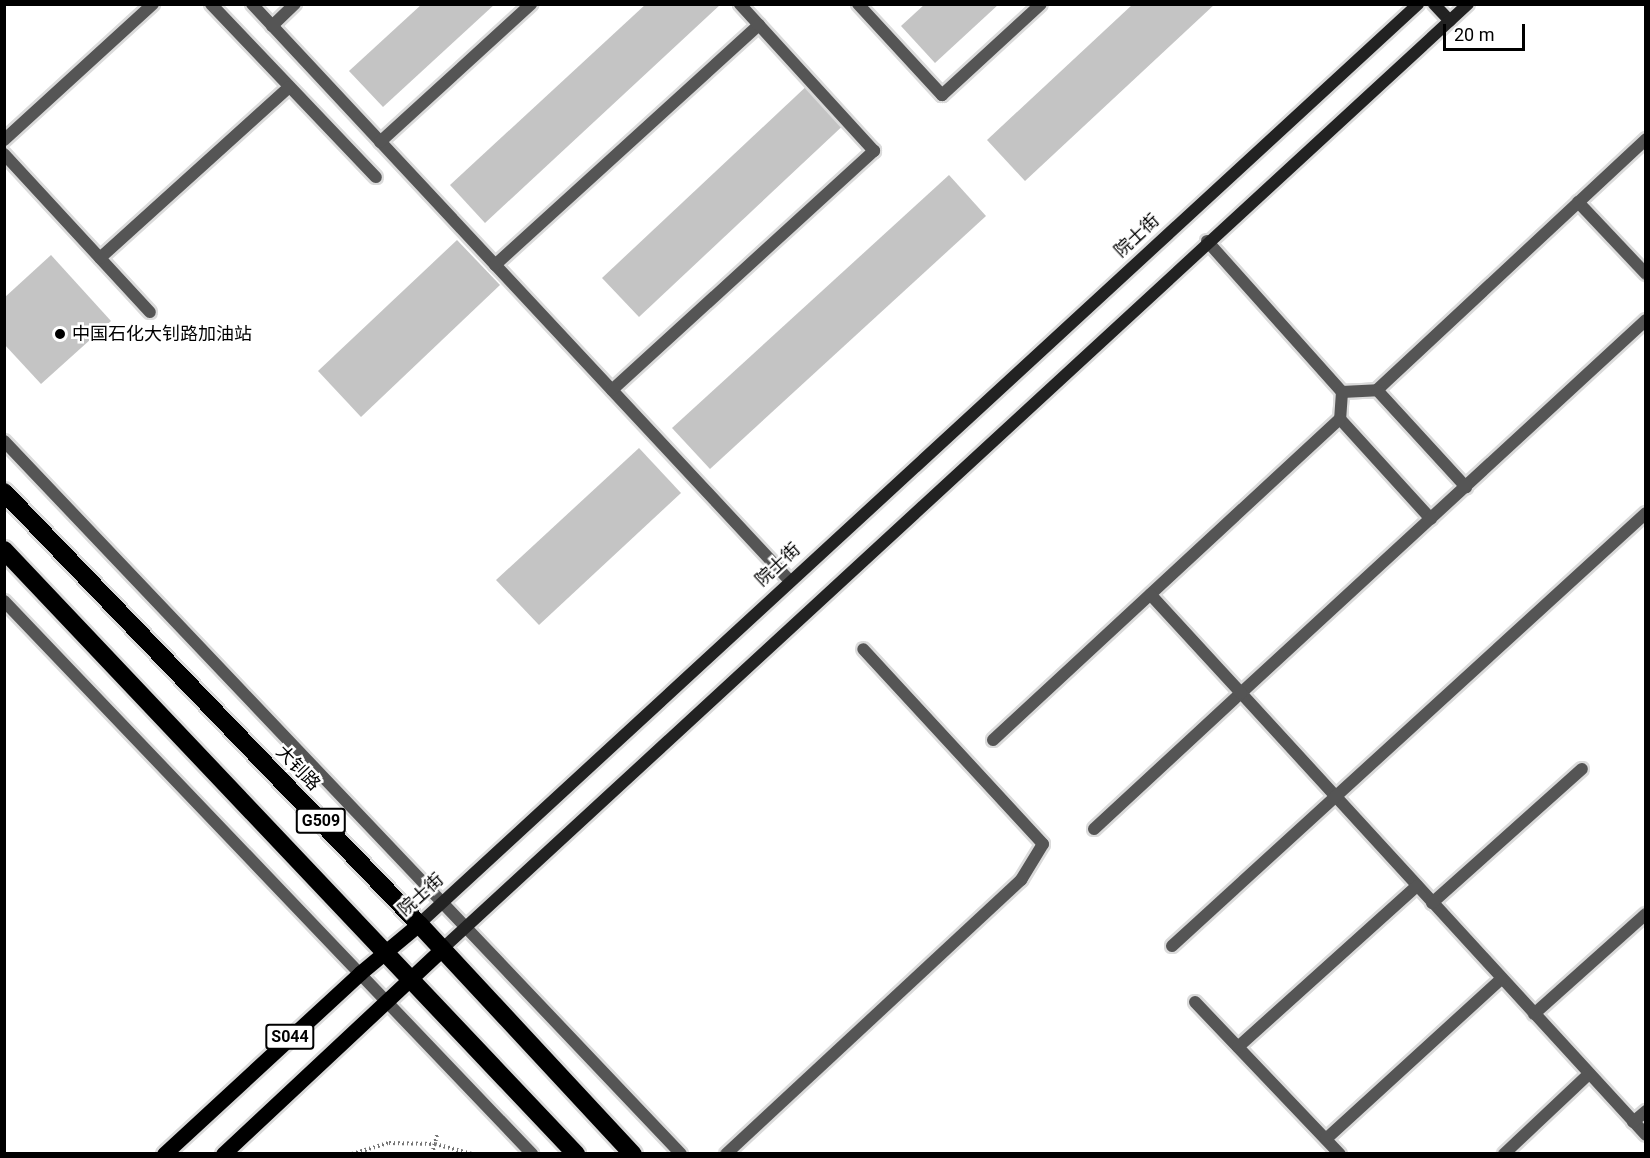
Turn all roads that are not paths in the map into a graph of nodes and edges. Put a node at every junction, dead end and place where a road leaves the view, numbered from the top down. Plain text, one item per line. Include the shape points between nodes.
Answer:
1 (153, 4) edge
2 (212, 4) edge
3 (252, 4) edge
4 (295, 4) edge
5 (531, 4) edge
6 (740, 4) edge
7 (858, 4) edge
8 (1041, 4) edge
9 (1418, 4) edge
10 (1434, 4) edge
11 (1468, 4) edge
12 (1450, 21) junction
13 (272, 26) junction
14 (759, 26) junction
15 (289, 87) junction
16 (4, 140) edge
17 (1646, 140) edge
18 (380, 142) junction
19 (4, 154) edge
20 (376, 177) dead end
21 (1578, 202) junction
22 (1207, 242) junction
23 (100, 258) junction
24 (495, 265) junction
25 (1646, 274) edge
26 (150, 312) dead end
27 (1646, 321) edge
28 (612, 390) junction
29 (1377, 390) junction
30 (1342, 392) junction
31 (1340, 419) junction
32 (4, 441) edge
33 (1466, 487) junction
34 (4, 492) edge
35 (1646, 513) edge
36 (1431, 519) junction
37 (4, 550) edge
38 (790, 581) junction
39 (1150, 594) junction
40 (4, 601) edge
41 (863, 649) dead end
42 (1241, 693) junction
43 (993, 740) dead end
44 (1582, 769) dead end
45 (1336, 795) junction
46 (1094, 829) dead end
47 (1417, 886) junction
48 (443, 902) junction
49 (1432, 903) junction
50 (1646, 914) edge
51 (419, 924) junction
52 (468, 926) junction
53 (1172, 946) dead end
54 (441, 950) junction
55 (385, 952) junction
56 (360, 973) junction
57 (411, 979) junction
58 (1501, 979) junction
59 (388, 1000) junction
60 (1196, 1002) dead end
61 (1534, 1014) junction
62 (1238, 1047) junction
63 (1589, 1074) junction
64 (1646, 1111) edge
65 (1633, 1122) junction
66 (1646, 1135) edge
67 (1326, 1139) junction
68 (164, 1154) edge
69 (223, 1154) edge
70 (532, 1154) edge
71 (576, 1154) edge
72 (633, 1154) edge
73 (681, 1154) edge
74 (726, 1154) edge
75 (1340, 1154) edge
76 (1504, 1154) edge

1 - 16 street
2 - 15 street
3 - 13 street
4 - 13 street
5 - 18 street
6 - 14 street
7 - 8 street via 942,95
9 - 38 main road, 院士街
10 - 12 main road
11 - 12 main road
12 - 22 main road
13 - 18 street
14 - 24 street
14 - 28 street via 874,151
15 - 20 street
15 - 23 street
17 - 21 street
18 - 24 street
19 - 23 street
21 - 25 street
21 - 29 street
22 - 30 street
22 - 52 main road
23 - 26 street
24 - 28 street
27 - 33 street
28 - 38 street
29 - 30 street
29 - 33 street
30 - 31 street
31 - 36 street
31 - 39 street
32 - 48 street
33 - 36 street
34 - 51 highway, 大钊路 / G509
35 - 45 street
36 - 42 street
37 - 55 highway, G509
38 - 48 main road, 院士街
39 - 42 street
39 - 43 street
40 - 56 street
41 - 74 street via 1042,844 1021,879
42 - 45 street
42 - 46 street
44 - 49 street
45 - 47 street
45 - 53 street
47 - 49 street
47 - 62 street
48 - 51 main road, 院士街
48 - 52 street
49 - 58 street
50 - 61 street
51 - 54 highway, 大钊路 / G509
51 - 55 main road, 院士街 / S044
52 - 54 main road
52 - 73 street
54 - 57 main road, S044
54 - 72 highway, 大钊路 / G509
55 - 56 main road, 院士街 / S044
55 - 57 highway, G509
56 - 59 street
56 - 68 main road, 院士街 / S044
57 - 59 main road, S044
57 - 71 highway, G509
58 - 61 street
58 - 67 street
59 - 69 main road, S044
59 - 70 street
60 - 62 street
61 - 63 street
62 - 67 street
63 - 65 street
63 - 76 street
64 - 65 street
65 - 66 street
67 - 75 street

